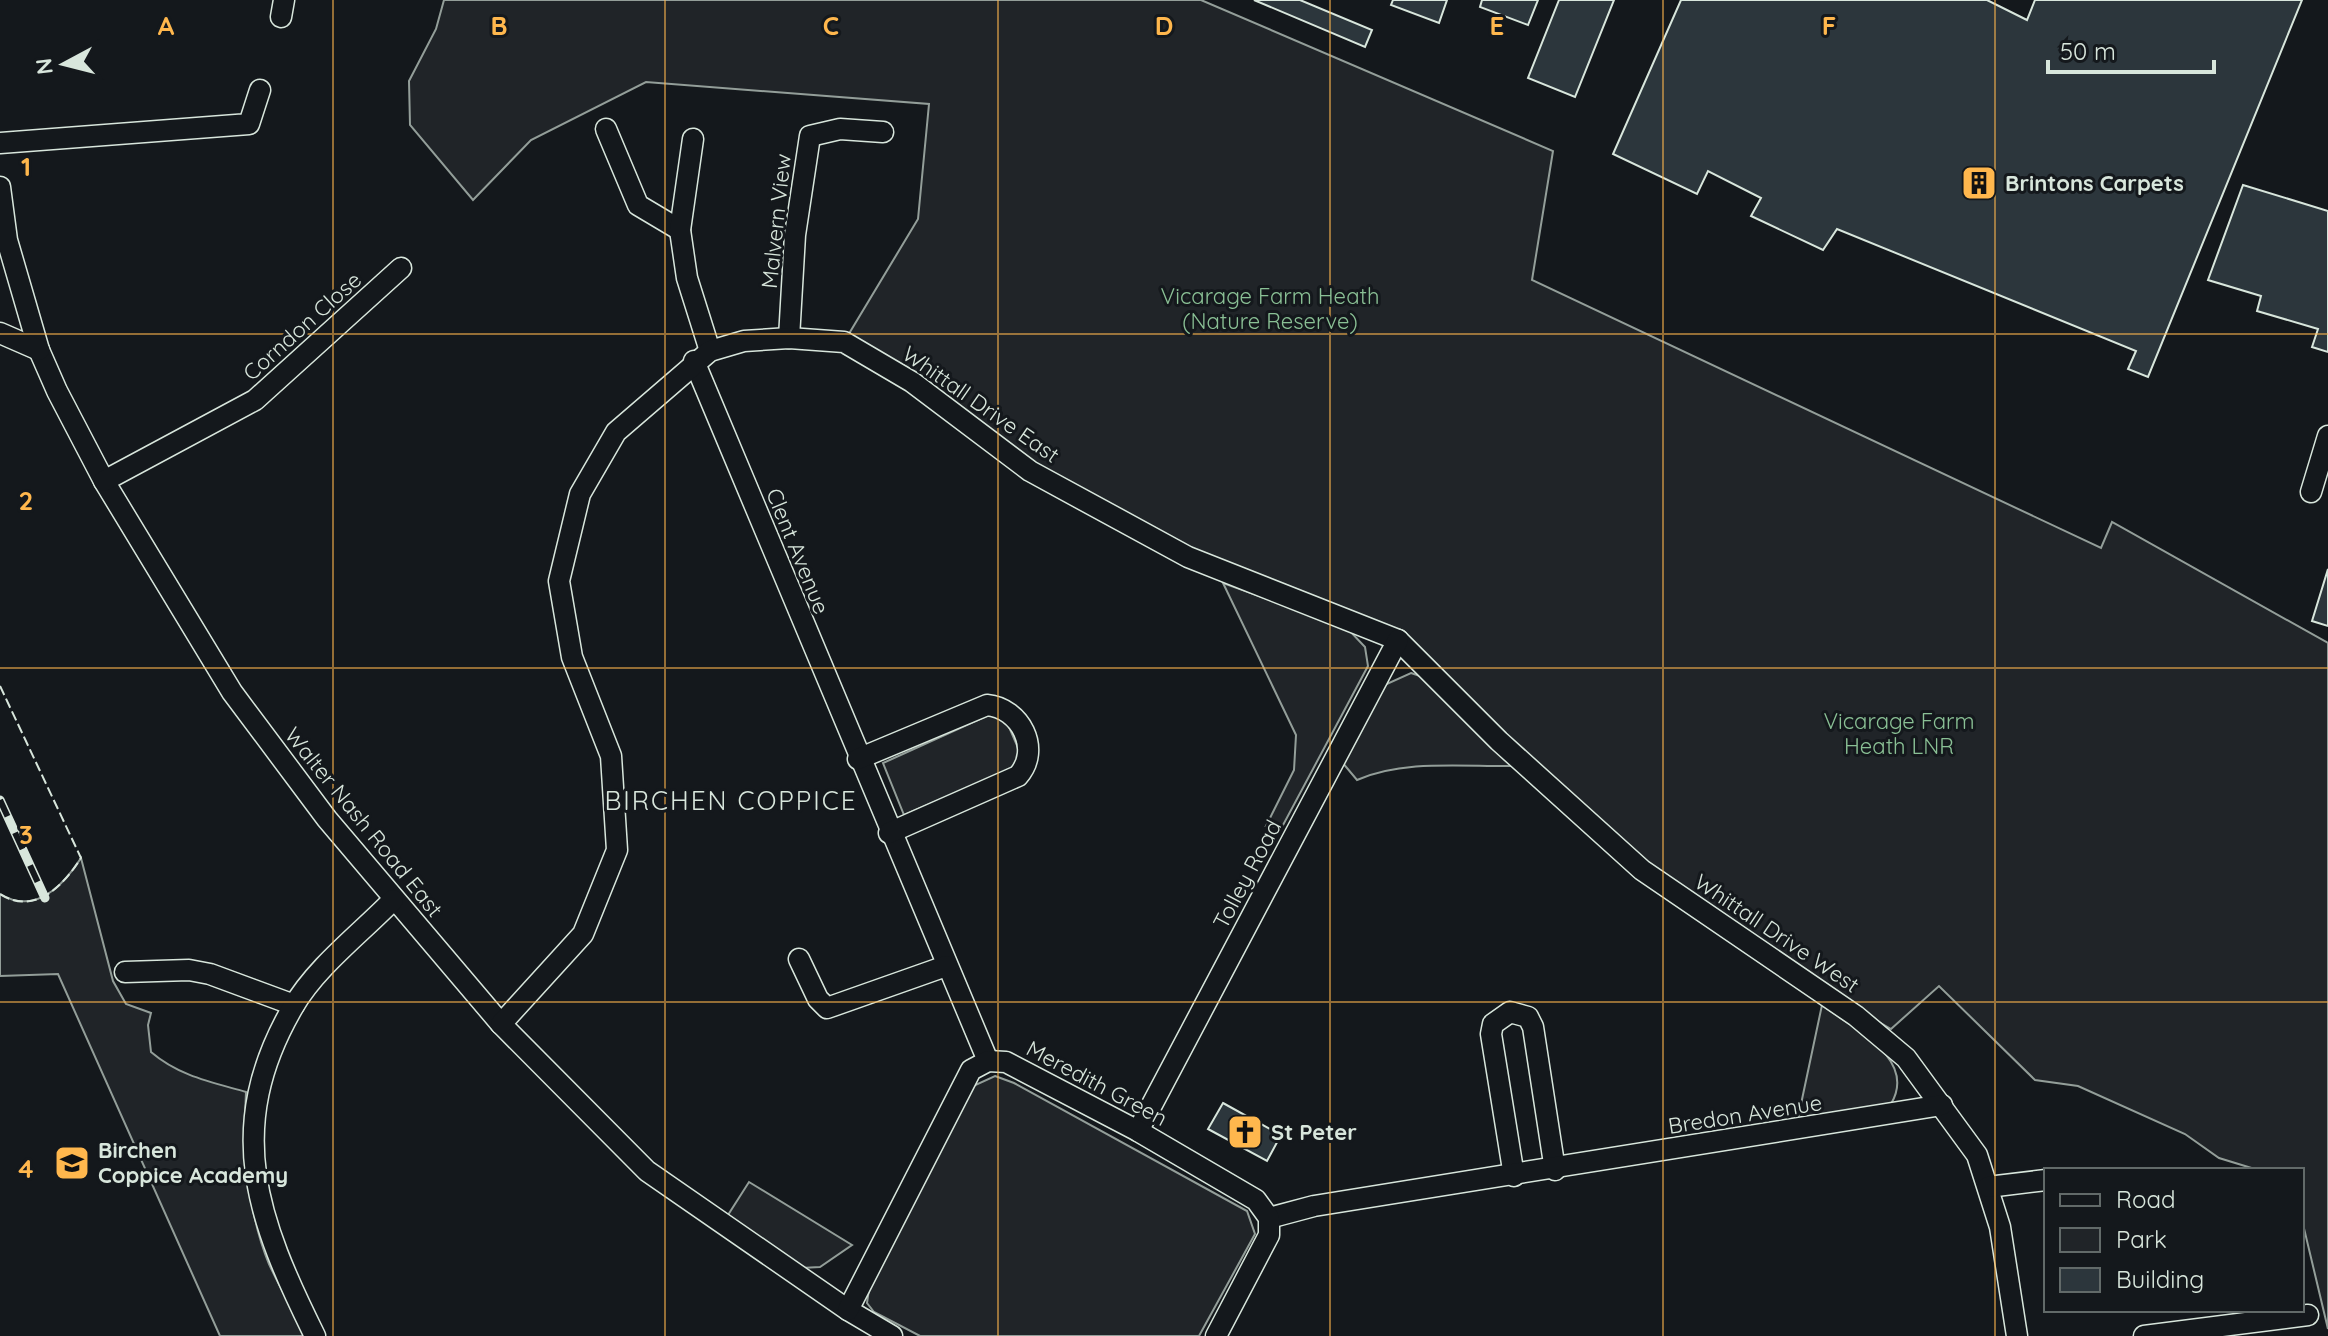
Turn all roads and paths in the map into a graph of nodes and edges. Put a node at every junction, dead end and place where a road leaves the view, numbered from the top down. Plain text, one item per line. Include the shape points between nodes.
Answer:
1 (260, 90) dead end
2 (606, 129) dead end
3 (883, 132) dead end
4 (693, 139) dead end
5 (0, 143) edge
6 (0, 187) edge
7 (680, 230) junction
8 (401, 268) dead end
9 (0, 333) edge
10 (789, 338) junction
11 (39, 350) junction
12 (702, 356) junction
13 (2327, 445) edge
14 (104, 481) junction
15 (2311, 492) dead end
16 (1398, 640) junction
17 (858, 759) junction
18 (889, 833) junction
19 (393, 900) junction
20 (799, 959) dead end
21 (946, 966) junction
22 (125, 972) dead end
23 (294, 1005) junction
24 (501, 1024) junction
25 (988, 1061) junction
26 (1942, 1105) junction
27 (1138, 1131) junction
28 (1555, 1170) junction
29 (1514, 1176) junction
30 (2044, 1180) edge
31 (1988, 1187) junction
32 (1269, 1218) junction
33 (848, 1310) junction
34 (2308, 1315) dead end
35 (315, 1336) edge
36 (892, 1336) edge
37 (1216, 1336) edge
38 (2017, 1336) edge
39 (2144, 1336) edge

1 - 5 street via 249,124
2 - 7 street via 638,205
3 - 10 street, Malvern View via 840,129 810,136 795,235
4 - 7 street, Clent Avenue
6 - 11 street, Walter Nash Road East via 7,240
7 - 12 street, Clent Avenue
8 - 14 street, Corndon Close via 255,400
9 - 11 street
10 - 12 street, Whittall Drive East via 744,341
10 - 16 street, Whittall Drive East via 844,342 912,382 1030,471 1188,557
11 - 14 street, Walter Nash Road East
12 - 17 street, Clent Avenue
12 - 24 street, Whittall Drive East via 616,432 580,494 559,581 572,657 611,756 617,850 583,934
13 - 15 street
14 - 19 street, Walter Nash Road East via 232,692
16 - 26 street, Whittall Drive West via 1499,741 1642,870 1856,1016 1906,1058
16 - 27 street, Tolley Road
17 - 18 street, Clent Avenue
17 - 18 street via 987,705 1013,713 1022,729 1028,757 1018,776
18 - 21 street, Clent Avenue
19 - 23 street
19 - 24 street, Walter Nash Road East
20 - 21 street via 827,1008
21 - 25 street, Clent Avenue
22 - 23 street via 210,974
23 - 35 street via 260,1087 252,1151 271,1244
24 - 33 street, Walter Nash Road East via 647,1171
25 - 27 street, Meredith Green via 1006,1062
25 - 33 street via 971,1070
26 - 28 street, Bredon Avenue
26 - 31 street, Whittall Drive West via 1977,1155
27 - 32 street, Meredith Green via 1256,1200
28 - 29 street, Bredon Avenue
28 - 29 street via 1533,1027 1528,1017 1510,1012 1493,1024 1491,1034
29 - 32 street, Bredon Avenue via 1314,1206
30 - 31 street
31 - 38 street, Whittall Drive West via 2000,1227
32 - 37 street via 1269,1235
33 - 36 street, Walter Nash Road East
34 - 39 street

